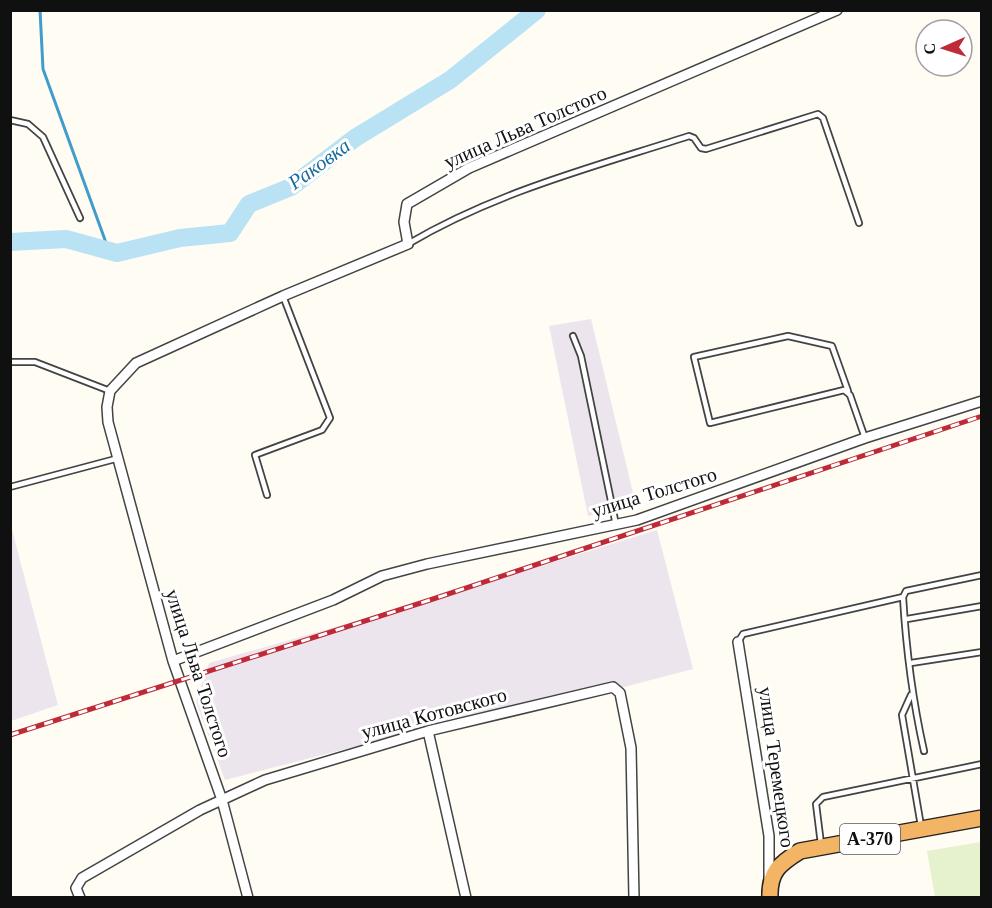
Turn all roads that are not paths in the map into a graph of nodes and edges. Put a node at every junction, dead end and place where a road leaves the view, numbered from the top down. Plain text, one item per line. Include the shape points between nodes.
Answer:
1 (837, 10) edge
2 (10, 120) edge
3 (80, 218) dead end
4 (859, 223) dead end
5 (408, 244) junction
6 (283, 296) junction
7 (573, 336) dead end
8 (10, 362) edge
9 (110, 391) junction
10 (848, 391) junction
11 (981, 400) edge
12 (865, 438) junction
13 (118, 458) junction
14 (10, 488) edge
15 (267, 495) dead end
16 (616, 525) junction
17 (981, 575) edge
18 (903, 597) junction
19 (981, 606) edge
20 (907, 619) junction
21 (738, 642) joint
22 (981, 652) edge
23 (173, 661) junction
24 (911, 663) junction
25 (911, 694) junction
26 (428, 731) junction
27 (924, 751) dead end
28 (981, 764) edge
29 (913, 778) junction
30 (222, 800) junction
31 (981, 818) edge
32 (921, 829) junction
33 (822, 848) junction
34 (770, 880) junction
35 (80, 897) edge
36 (248, 897) edge
37 (466, 897) edge
38 (634, 897) edge
39 (770, 897) edge

1 - 5 street, улица Льва Толстого via 469,168 407,204 404,222
2 - 3 lane via 28,124 42,137
4 - 5 lane via 823,118 818,114 706,149 689,136 534,185 442,224
5 - 6 street
6 - 9 street via 136,363
6 - 15 lane via 330,418 322,430 255,455
7 - 16 lane via 581,356
8 - 9 lane via 35,362
9 - 13 street, улица Льва Толстого via 108,414
10 - 10 lane via 832,346 788,336 694,357 710,423
10 - 12 lane
11 - 12 street, улица Толстого
12 - 16 street, улица Толстого
13 - 14 lane
13 - 23 street, улица Льва Толстого
16 - 23 street, улица Толстого via 382,576 333,600
17 - 18 lane via 906,591
18 - 20 lane
18 - 21 lane via 743,634
19 - 20 lane
20 - 24 lane
21 - 34 street, улица Теремецкого via 769,836
22 - 24 lane
23 - 30 street, улица Льва Толстого
24 - 25 lane
25 - 27 lane
25 - 29 lane via 902,715
26 - 30 street, улица Котовского via 265,780
26 - 37 street
26 - 38 street, улица Котовского via 607,687 617,688 631,748
28 - 29 lane
29 - 32 lane
29 - 33 lane via 817,801
30 - 35 street, улица Котовского via 81,878 77,884
30 - 36 street, улица Льва Толстого
31 - 32 highway, А-370
32 - 33 highway, А-370
33 - 34 highway, А-370 via 800,851 783,862
34 - 39 highway, улица Теремецкого

